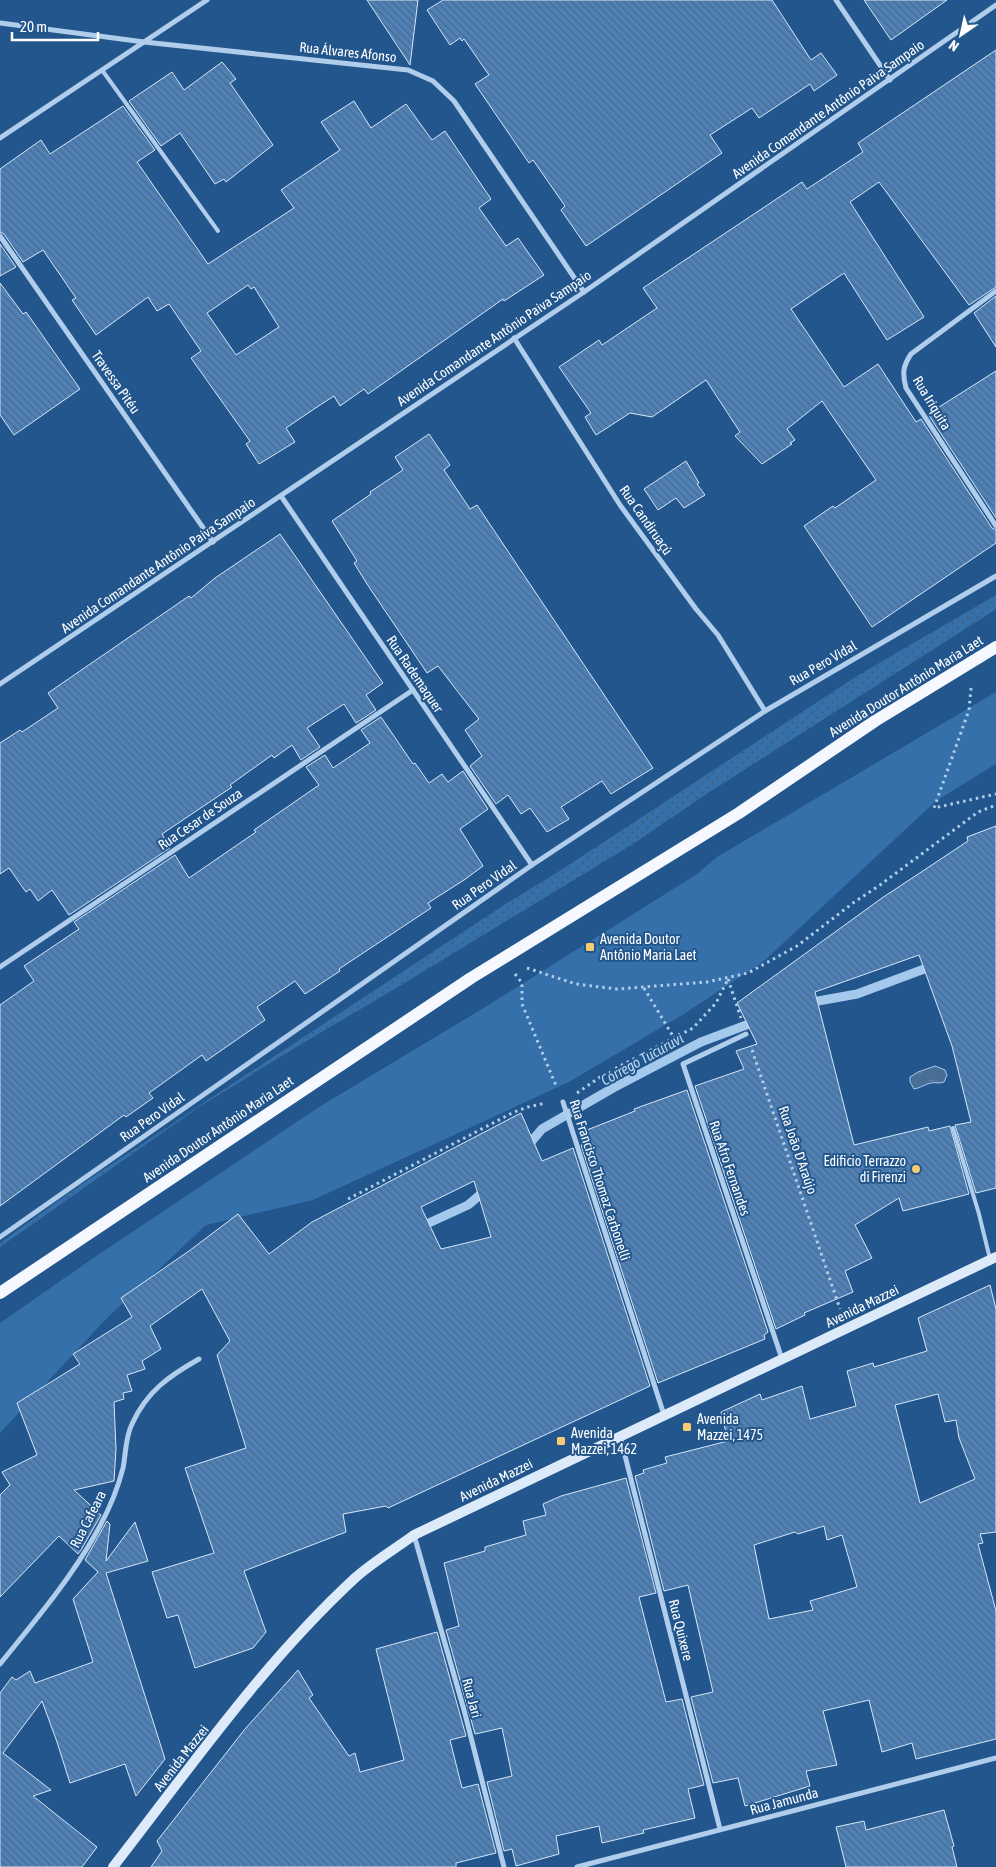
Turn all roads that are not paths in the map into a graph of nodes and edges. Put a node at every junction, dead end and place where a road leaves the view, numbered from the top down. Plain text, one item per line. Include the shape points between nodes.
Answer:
1 (207, 0) edge
2 (836, 0) edge
3 (996, 5) edge
4 (0, 23) edge
5 (144, 42) junction
6 (102, 70) junction
7 (890, 80) junction
8 (0, 138) edge
9 (218, 231) dead end
10 (0, 236) edge
11 (996, 291) edge
12 (584, 292) junction
13 (514, 338) junction
14 (281, 496) junction
15 (996, 526) edge
16 (214, 542) junction
17 (996, 576) edge
18 (996, 647) edge
19 (0, 684) edge
20 (413, 690) junction
21 (764, 711) junction
22 (532, 865) junction
23 (0, 967) edge
24 (746, 1034) road end
25 (563, 1102) road end
26 (953, 1128) dead end
27 (0, 1237) edge
28 (993, 1258) edge
29 (0, 1293) edge
30 (199, 1359) dead end
31 (782, 1360) junction
32 (664, 1415) junction
33 (620, 1435) junction
34 (414, 1535) junction
35 (0, 1664) edge
36 (996, 1758) edge
37 (720, 1829) junction
38 (113, 1867) edge
39 (504, 1867) edge
40 (577, 1867) edge

1 - 5 street
2 - 7 street
3 - 7 street, Avenida Comandante Antônio Paiva Sampaio
4 - 5 street, Rua Álvares Afonso
5 - 6 street
5 - 12 street, Rua Álvares Afonso via 408,70 433,81 454,101
6 - 8 street
6 - 9 lane
7 - 12 street, Avenida Comandante Antônio Paiva Sampaio
10 - 16 street, Travessa Pitéu
11 - 15 street, Rua Iriquita via 911,354 903,366 903,377 906,388
12 - 13 street, Avenida Comandante Antônio Paiva Sampaio
13 - 14 street, Avenida Comandante Antônio Paiva Sampaio
13 - 21 street, Rua Candiruaçú via 620,504 718,635
14 - 16 street, Avenida Comandante Antônio Paiva Sampaio
14 - 20 street, Rua Rademaquer
16 - 19 street, Avenida Comandante Antônio Paiva Sampaio
17 - 21 street, Rua Pero Vidal
18 - 29 main road, Avenida Doutor Antônio Maria Laet via 875,721 739,813 471,978
20 - 22 street, Rua Rademaquer
20 - 23 street, Rua Cesar de Souza
21 - 22 street, Rua Pero Vidal
22 - 27 street, Rua Pero Vidal
24 - 31 street, Rua Afro Fernandes via 683,1064
25 - 32 street, Rua Francisco Thomaz Carbonelli
26 - 28 lane
28 - 31 street, Avenida Mazzei
30 - 35 street, Rua Cafeara via 170,1375 152,1392 140,1410 131,1425 112,1502 95,1536 73,1570
31 - 32 street, Avenida Mazzei
32 - 33 street, Avenida Mazzei
33 - 34 street, Avenida Mazzei
33 - 37 street, Rua Quixere
34 - 38 street, Avenida Mazzei via 357,1577 312,1621 251,1689
34 - 39 street, Rua Jari
36 - 37 street, Rua Jamunda
37 - 40 street, Rua Jamunda

